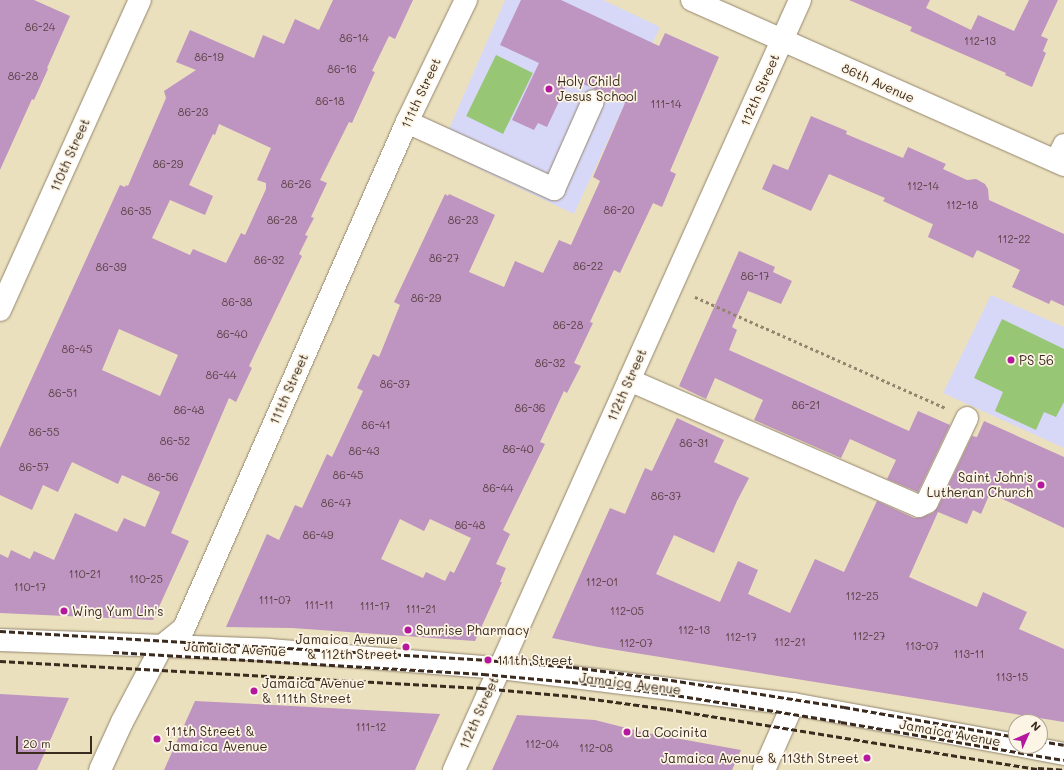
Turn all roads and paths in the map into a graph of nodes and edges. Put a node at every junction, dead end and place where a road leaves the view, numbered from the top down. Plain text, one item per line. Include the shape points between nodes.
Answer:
1 (140, 0) edge
2 (466, 0) edge
3 (692, 0) edge
4 (800, 0) edge
5 (782, 40) junction
6 (593, 101) dead end
7 (407, 122) junction
8 (1062, 157) edge
9 (695, 297) dead end
10 (0, 310) edge
11 (630, 380) junction
12 (967, 418) joint
13 (0, 640) edge
14 (162, 646) junction
15 (499, 668) junction
16 (793, 704) junction
17 (1008, 744) edge
18 (1048, 751) edge
19 (1064, 754) edge
20 (100, 770) edge
21 (454, 770) edge
22 (764, 770) edge

1 - 10 street, 110th Street
2 - 7 street, 111th Street
3 - 5 street, 86th Avenue
4 - 5 street, 112th Street
5 - 8 street, 86th Avenue
5 - 11 street, 112th Street
6 - 7 street via 554,189
7 - 14 street, 111th Street via 184,628
9 - 12 path
11 - 12 street via 919,506 927,502
11 - 15 street, 112th Street
13 - 14 street, Jamaica Avenue
14 - 15 street, Jamaica Avenue via 269,650
14 - 20 street, 111th Street
15 - 16 street, Jamaica Avenue
15 - 21 street, 112th Street
16 - 17 street, Jamaica Avenue
16 - 22 street
18 - 19 street

